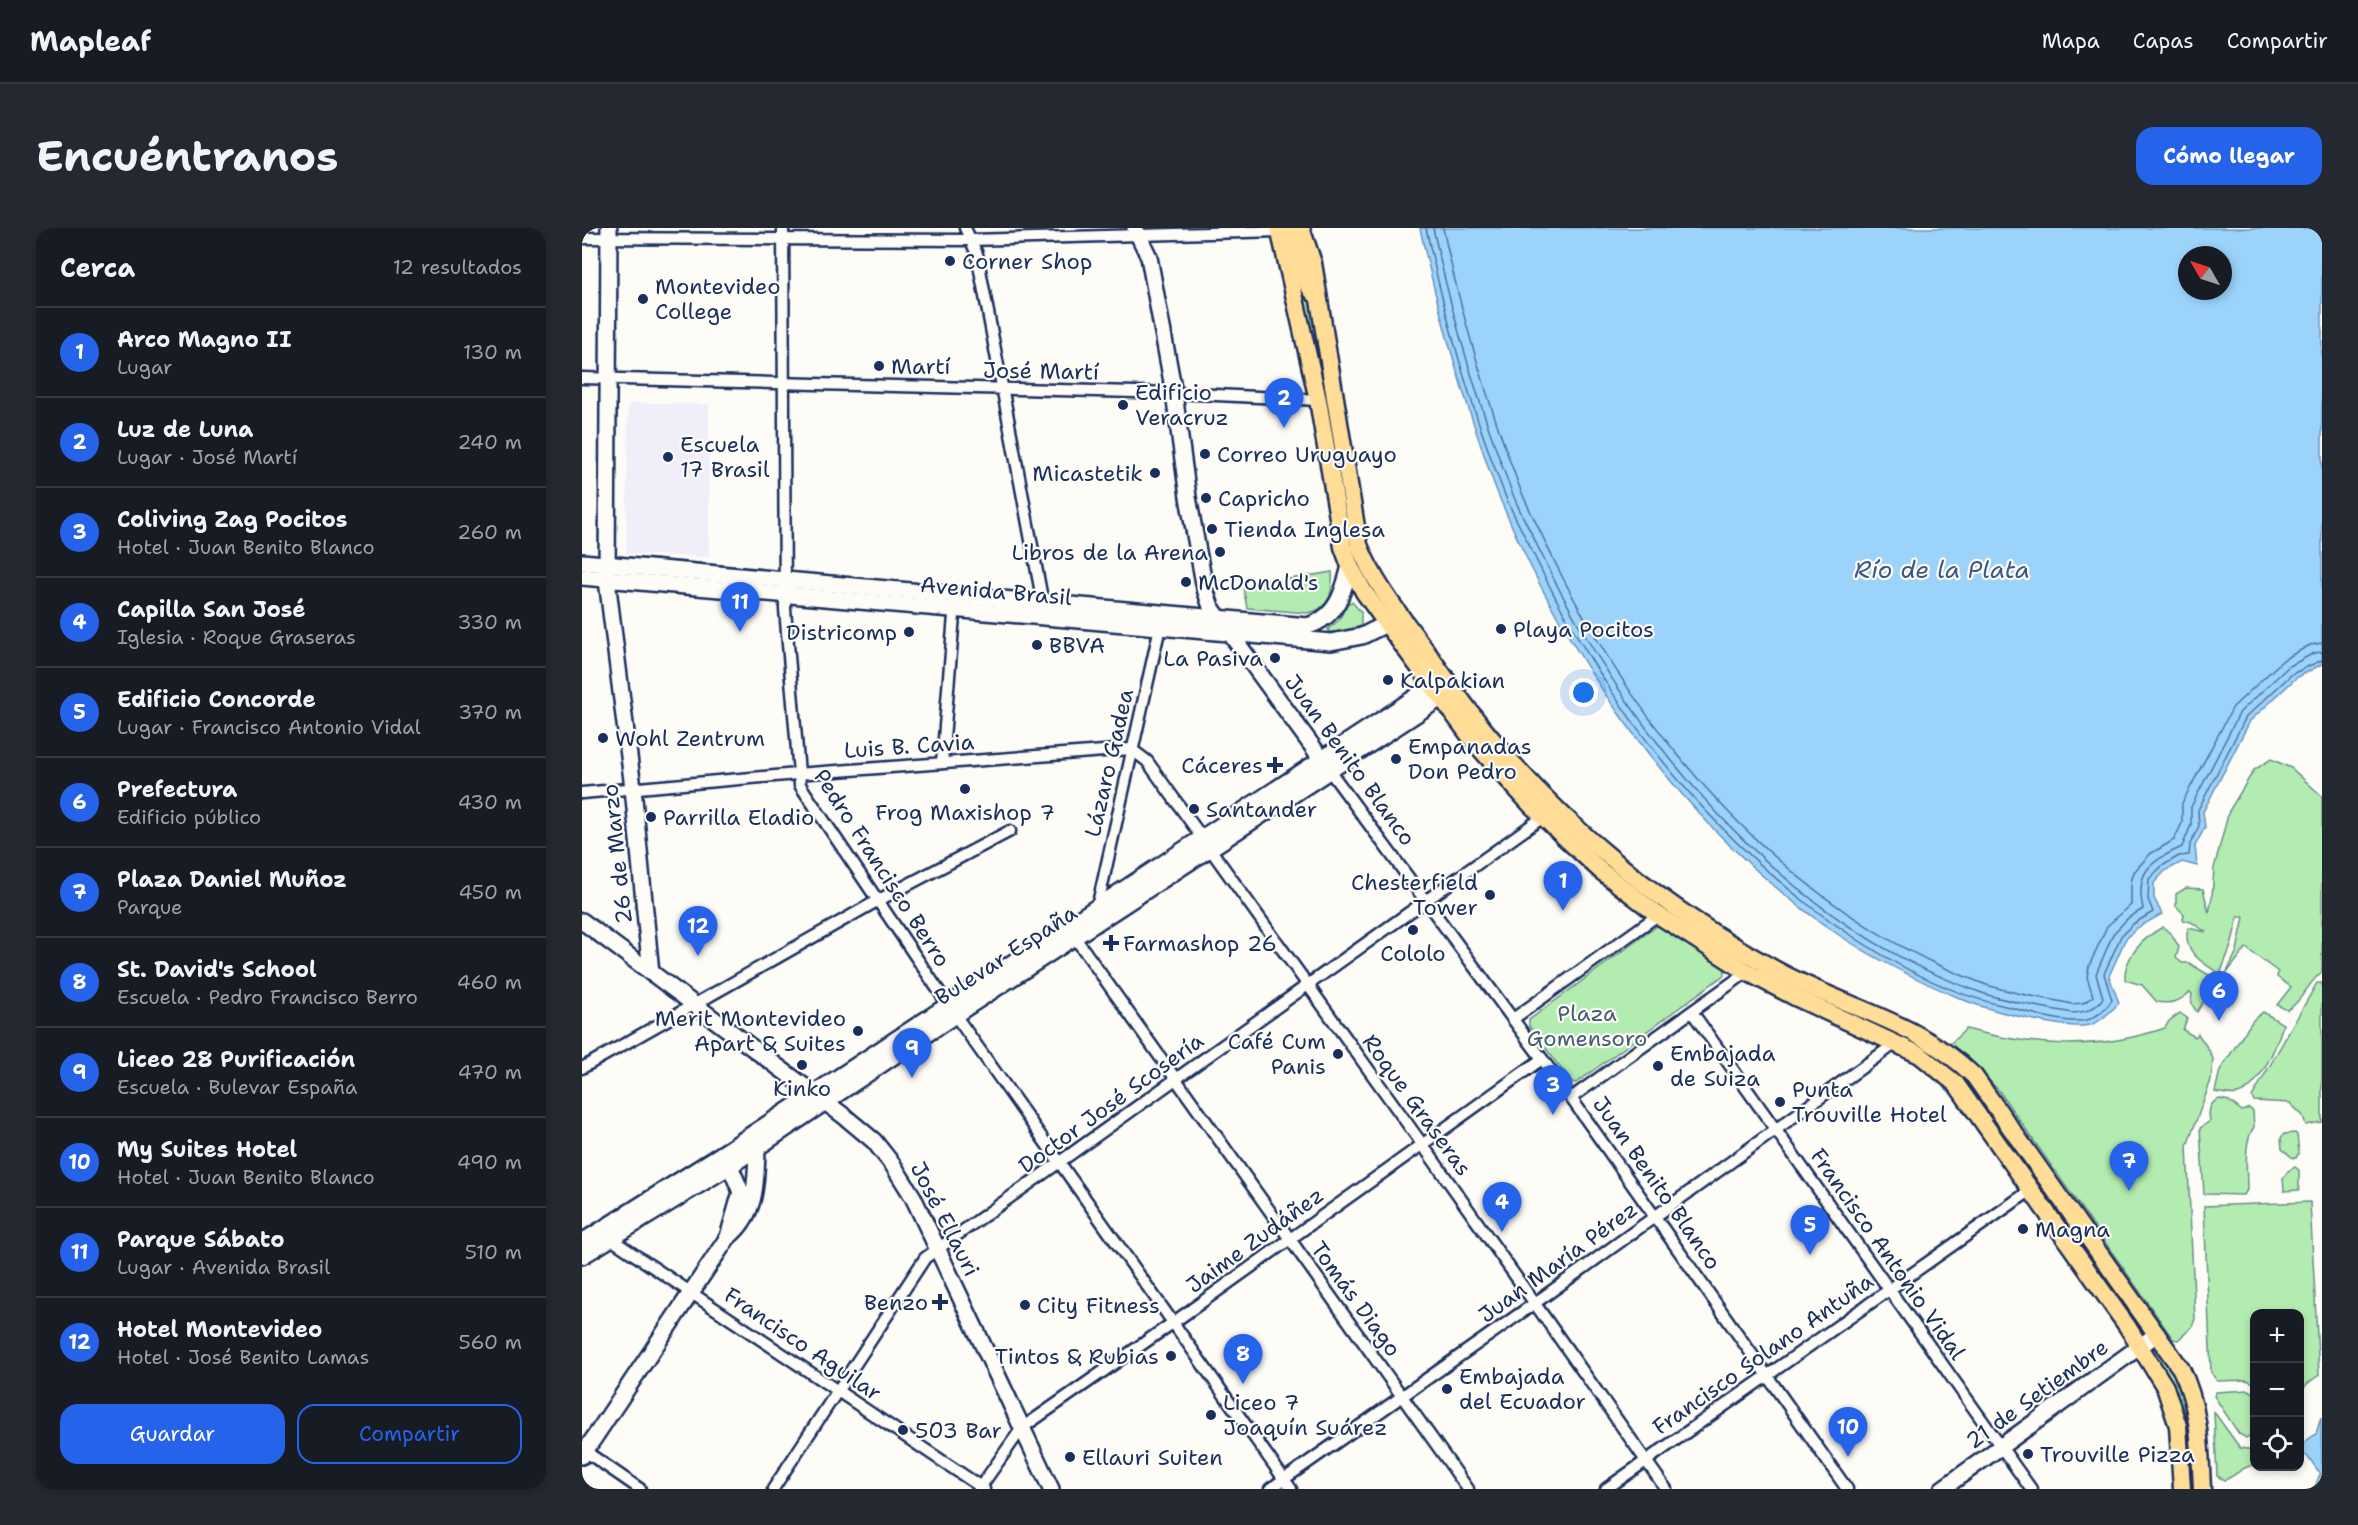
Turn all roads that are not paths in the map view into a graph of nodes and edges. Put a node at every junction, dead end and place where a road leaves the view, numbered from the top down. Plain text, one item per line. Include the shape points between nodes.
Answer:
1 (965, 228) edge
2 (1301, 228) edge
3 (1279, 229) edge
4 (1137, 232) edge
5 (609, 233) edge
6 (784, 234) edge
7 (582, 238) edge
8 (970, 240) junction
9 (1319, 298) junction
10 (582, 378) edge
11 (609, 378) junction
12 (784, 383) junction
13 (1002, 389) junction
14 (1174, 393) junction
15 (1318, 400) junction
16 (582, 562) edge
17 (607, 564) junction
18 (1350, 566) junction
19 (582, 578) edge
20 (607, 580) junction
21 (785, 580) junction
22 (785, 596) junction
23 (1042, 601) junction
24 (955, 602) junction
25 (1047, 617) junction
26 (1217, 618) junction
27 (1394, 620) junction
28 (1160, 627) junction
29 (1230, 635) junction
30 (1442, 692) junction
31 (1131, 749) junction
32 (942, 763) junction
33 (1325, 765) junction
34 (797, 774) junction
35 (633, 788) junction
36 (582, 793) edge
37 (1543, 817) junction
38 (1010, 831) dead end
39 (1205, 844) junction
40 (877, 901) junction
41 (1425, 901) junction
42 (1096, 908) junction
43 (1658, 915) junction
44 (582, 921) edge
45 (1071, 931) junction
46 (1747, 972) junction
47 (651, 973) junction
48 (1307, 986) junction
49 (694, 1005) junction
50 (951, 1010) junction
51 (1692, 1012) junction
52 (1513, 1019) junction
53 (1896, 1043) junction
54 (1542, 1059) junction
55 (582, 1068) edge
56 (1176, 1080) junction
57 (813, 1093) junction
58 (1571, 1098) junction
59 (826, 1103) junction
60 (1776, 1129) junction
61 (1422, 1144) junction
62 (731, 1148) junction
63 (757, 1148) junction
64 (1060, 1163) junction
65 (730, 1166) junction
66 (2031, 1190) junction
67 (1653, 1217) junction
68 (607, 1233) junction
69 (728, 1237) junction
70 (1290, 1239) junction
71 (582, 1242) edge
72 (937, 1250) junction
73 (582, 1256) edge
74 (2124, 1287) junction
75 (1889, 1290) junction
76 (690, 1293) junction
77 (1535, 1303) junction
78 (1174, 1323) junction
79 (2157, 1334) junction
80 (2141, 1347) junction
81 (1767, 1376) junction
82 (838, 1391) junction
83 (1402, 1397) junction
84 (1022, 1428) junction
85 (2001, 1447) junction
86 (583, 1452) edge
87 (1646, 1461) junction
88 (1284, 1479) junction
89 (981, 1488) edge
90 (640, 1489) edge
91 (773, 1489) edge
92 (1051, 1489) edge
93 (1270, 1489) edge
94 (1291, 1489) edge
95 (1468, 1489) edge
96 (1606, 1489) edge
97 (1666, 1489) edge
98 (1847, 1489) edge
99 (1942, 1489) edge
100 (2031, 1489) edge
101 (2182, 1489) edge
102 (2202, 1489) edge

1 - 8 street
2 - 9 main road via 1313,262
3 - 4 street
3 - 9 main road via 1292,236 1306,283
3 - 15 main road
4 - 8 street
4 - 14 street, Juan Benito Blanco via 1149,257
5 - 6 street
5 - 7 street
5 - 11 street, 26 de Marzo
6 - 8 street
6 - 12 street, Pedro Francisco Berro
8 - 13 street via 977,255
9 - 27 main road via 1359,545
10 - 11 street, José Martí
11 - 12 street, José Martí
11 - 17 street, 26 de Marzo
12 - 13 street, José Martí
12 - 21 street, Pedro Francisco Berro
13 - 14 street, José Martí
13 - 23 street
14 - 15 street, José Martí
14 - 26 street, Juan Benito Blanco via 1205,589
15 - 18 main road via 1343,547
16 - 17 street, Avenida Brasil
17 - 20 street, 26 de Marzo
17 - 21 street, Avenida Brasil
18 - 26 street, Avenida Brasil via 1338,605 1315,624 1298,626
18 - 27 main road via 1364,592
19 - 20 street, Avenida Brasil
20 - 22 street, Avenida Brasil
20 - 35 street, 26 de Marzo
21 - 22 street, Pedro Francisco Berro
21 - 24 street, Avenida Brasil
22 - 24 street, Avenida Brasil
22 - 34 street, Pedro Francisco Berro
23 - 24 street, Avenida Brasil
23 - 25 street
23 - 26 street, Avenida Brasil
24 - 25 street, Avenida Brasil
24 - 32 street
25 - 28 street, Avenida Brasil
26 - 29 street, Juan Benito Blanco
27 - 29 street, Avenida Brasil via 1362,636 1331,642
27 - 30 main road
28 - 29 street, Avenida Brasil
28 - 31 street, Lázaro Gadea
29 - 33 street, Juan Benito Blanco
30 - 33 street, Bulevar España
30 - 37 main road via 1475,743
30 - 74 main road via 1487,733 1544,795 1653,891 1748,955 1810,987 1922,1035 1959,1062 1983,1086
31 - 32 street, Luis B. Cavia
31 - 39 street, Roque Graseras via 1147,761
31 - 42 street, Lázaro Gadea
32 - 34 street, Luis B. Cavia
33 - 39 street, Bulevar España
33 - 41 street, Juan Benito Blanco
34 - 35 street, Luis B. Cavia
34 - 40 street, Pedro Francisco Berro via 800,785
35 - 36 street, Luis B. Cavia
35 - 47 street, 26 de Marzo
37 - 41 street, Doctor José Scosería
37 - 43 main road via 1601,871
38 - 40 street
39 - 42 street, Bulevar España
39 - 45 street, Bulevar España
39 - 48 street, Roque Graseras
40 - 49 street
40 - 50 street, Pedro Francisco Berro
41 - 48 street, Doctor José Scosería
41 - 52 street, Juan Benito Blanco
42 - 45 street, Bulevar España
43 - 46 main road
43 - 52 street
44 - 47 street, José Ellauri
45 - 50 street, Bulevar España
45 - 56 street, Tomás Diago
46 - 51 street
46 - 53 main road
47 - 49 street, José Ellauri
48 - 56 street, Doctor José Scosería
48 - 61 street, Roque Graseras
49 - 55 street
49 - 57 street, José Ellauri
50 - 57 street, Bulevar España
50 - 59 street, Bulevar España
50 - 64 street, Pedro Francisco Berro
51 - 58 street
51 - 60 street, Francisco Antonio Vidal
52 - 54 street, Juan Benito Blanco
53 - 60 street, Juan María Pérez
53 - 66 main road via 1930,1061 1956,1084
54 - 58 street, Juan Benito Blanco
54 - 61 street, Jaime Zudáñez
56 - 64 street, Doctor José Scosería
56 - 70 street, Tomás Diago
57 - 59 street, José Ellauri
57 - 62 street, Bulevar España
58 - 67 street, Juan Benito Blanco
59 - 63 street, Bulevar España
59 - 72 street, José Ellauri via 874,1141 893,1166 913,1197
60 - 67 street, Juan María Pérez
60 - 75 street, Francisco Antonio Vidal
61 - 70 street, Jaime Zudáñez
61 - 77 street, Roque Graseras
62 - 65 street
62 - 68 street, Bulevar España
63 - 65 street, Bulevar España
63 - 69 street via 751,1203 744,1222
64 - 72 street, Doctor José Scosería
64 - 78 street, Pedro Francisco Berro
65 - 68 street, Bulevar España
65 - 69 street via 741,1192
66 - 74 main road via 2047,1194 2101,1270
66 - 75 street, Francisco Solano Antuña
66 - 80 main road
67 - 77 street, Juan María Pérez
67 - 81 street, Juan Benito Blanco
68 - 71 street, Bulevar España
68 - 73 street, Bulevar España
68 - 76 street, Francisco Aguilar
69 - 76 street
70 - 78 street, Jaime Zudáñez
70 - 83 street, Tomás Diago
72 - 82 street, Doctor José Scosería via 925,1258
72 - 84 street, José Ellauri
74 - 79 main road
75 - 81 street, Francisco Solano Antuña
75 - 85 street, Francisco Antonio Vidal
76 - 82 street, Francisco Aguilar
76 - 86 street
77 - 83 street, Juan María Pérez
77 - 87 street, Roque Graseras
78 - 84 street, Jaime Zudáñez
78 - 88 street, Pedro Francisco Berro
79 - 80 street, 21 de Setiembre
79 - 102 main road via 2181,1369 2194,1404
80 - 85 street, 21 de Setiembre
80 - 101 main road via 2165,1387 2176,1415
81 - 87 street, Francisco Solano Antuña
81 - 98 street, Juan Benito Blanco
82 - 89 street, Francisco Aguilar
82 - 91 street, Doctor José Scosería
83 - 88 street, Juan María Pérez
83 - 95 street, Tomás Diago
84 - 89 street, Jaime Zudáñez
84 - 92 street, José Ellauri
85 - 99 street, 21 de Setiembre
85 - 100 street, Francisco Antonio Vidal
86 - 90 street
87 - 96 street, Francisco Solano Antuña
87 - 97 street, Roque Graseras
88 - 93 street, Juan María Pérez
88 - 94 street, Pedro Francisco Berro

